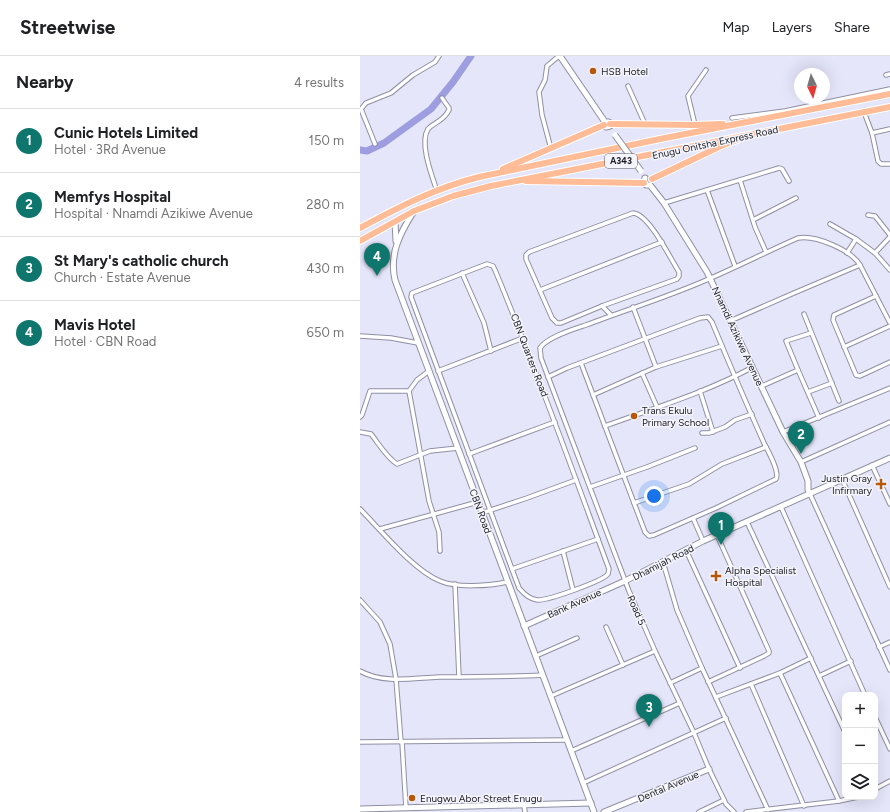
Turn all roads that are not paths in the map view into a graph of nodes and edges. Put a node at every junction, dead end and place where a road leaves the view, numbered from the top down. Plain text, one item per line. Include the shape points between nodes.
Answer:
1 (438, 56) edge
2 (559, 56) edge
3 (706, 70) dead end
4 (628, 86) dead end
5 (890, 89) edge
6 (890, 94) edge
7 (442, 98) dead end
8 (890, 107) edge
9 (864, 112) junction
10 (732, 118) dead end
11 (645, 124) junction
12 (607, 125) junction
13 (736, 125) junction
14 (695, 126) junction
15 (890, 129) edge
16 (757, 132) junction
17 (872, 133) junction
18 (375, 144) dead end
19 (550, 145) dead end
20 (890, 164) edge
21 (495, 173) junction
22 (740, 180) junction
23 (510, 181) junction
24 (648, 181) junction
25 (789, 181) dead end
26 (707, 190) junction
27 (438, 191) junction
28 (796, 198) dead end
29 (664, 203) junction
30 (414, 211) junction
31 (868, 215) dead end
32 (753, 220) junction
33 (395, 222) junction
34 (830, 224) dead end
35 (360, 228) edge
36 (890, 236) edge
37 (856, 239) junction
38 (360, 241) edge
39 (662, 242) junction
40 (396, 244) junction
41 (766, 252) junction
42 (847, 253) junction
43 (875, 253) junction
44 (860, 265) junction
45 (735, 266) junction
46 (890, 270) edge
47 (462, 273) junction
48 (710, 278) junction
49 (540, 290) junction
50 (876, 296) junction
51 (602, 306) junction
52 (633, 308) junction
53 (804, 314) dead end
54 (612, 315) junction
55 (730, 321) junction
56 (890, 323) edge
57 (890, 326) edge
58 (811, 333) junction
59 (360, 336) edge
60 (523, 338) junction
61 (644, 338) junction
62 (418, 342) junction
63 (722, 346) junction
64 (844, 347) junction
65 (491, 350) junction
66 (890, 362) edge
67 (581, 363) junction
68 (656, 367) junction
69 (753, 368) junction
70 (798, 370) junction
71 (429, 371) junction
72 (438, 371) junction
73 (642, 374) junction
74 (736, 376) junction
75 (548, 377) junction
76 (832, 383) junction
77 (762, 386) junction
78 (890, 388) edge
79 (409, 391) junction
80 (700, 391) junction
81 (808, 392) junction
82 (593, 395) junction
83 (839, 401) dead end
84 (657, 407) junction
85 (752, 414) junction
86 (360, 416) edge
87 (819, 418) junction
88 (556, 422) junction
89 (890, 422) edge
90 (605, 426) junction
91 (360, 432) edge
92 (713, 432) junction
93 (783, 432) junction
94 (702, 434) dead end
95 (766, 447) junction
96 (458, 448) junction
97 (695, 448) dead end
98 (421, 454) junction
99 (469, 454) junction
100 (890, 458) edge
101 (801, 462) junction
102 (872, 465) junction
103 (623, 475) junction
104 (842, 479) junction
105 (576, 480) junction
106 (590, 487) junction
107 (810, 494) junction
108 (478, 502) junction
109 (634, 503) junction
110 (890, 504) edge
111 (781, 508) junction
112 (360, 509) edge
113 (490, 510) junction
114 (482, 513) junction
115 (434, 515) junction
116 (693, 518) junction
117 (747, 522) junction
118 (380, 529) junction
119 (717, 535) junction
120 (598, 539) junction
121 (703, 541) junction
122 (686, 550) junction
123 (440, 551) dead end
124 (563, 551) junction
125 (663, 562) junction
126 (512, 569) junction
127 (625, 581) junction
128 (507, 582) junction
129 (455, 584) junction
130 (890, 587) edge
131 (573, 590) junction
132 (360, 600) edge
133 (524, 626) junction
134 (606, 627) dead end
135 (576, 638) dead end
136 (890, 642) edge
137 (879, 647) junction
138 (655, 651) junction
139 (536, 656) junction
140 (811, 658) junction
141 (851, 661) junction
142 (623, 665) junction
143 (702, 668) junction
144 (740, 668) junction
145 (890, 670) edge
146 (360, 671) edge
147 (780, 673) junction
148 (543, 675) junction
149 (819, 676) junction
150 (459, 677) junction
151 (396, 679) junction
152 (708, 682) junction
153 (670, 683) junction
154 (751, 684) junction
155 (864, 692) edge
156 (551, 696) junction
157 (716, 697) junction
158 (680, 703) junction
159 (726, 718) junction
160 (878, 723) edge
161 (843, 728) edge
162 (694, 733) junction
163 (567, 740) junction
164 (360, 742) edge
165 (402, 742) junction
166 (890, 749) edge
167 (571, 751) junction
168 (709, 769) junction
169 (890, 781) edge
170 (583, 783) junction
171 (878, 787) edge
172 (724, 800) junction
173 (844, 800) edge
174 (839, 801) junction
175 (591, 803) junction
176 (524, 805) junction
177 (804, 806) junction
178 (360, 809) edge
179 (409, 809) edge
180 (466, 809) edge
181 (768, 810) junction
182 (525, 812) edge
183 (594, 812) edge
184 (604, 812) edge
185 (698, 812) edge
186 (734, 812) edge
187 (746, 812) edge

1 - 18 street via 435,62 413,75 391,93 366,103 361,109
2 - 12 main road
2 - 19 street via 547,66 545,80 539,92
3 - 14 street via 688,96
4 - 11 street
5 - 10 street via 785,111
6 - 13 highway, Enugu Onitsha Express Road / A343
7 - 27 street via 449,110 429,129 425,144
8 - 9 highway, Enugu Onitsha Express Road / A343
9 - 16 highway, Enugu Onitsha Express Road / A343
9 - 17 street
11 - 12 highway
11 - 14 highway
12 - 21 highway
12 - 24 main road, Nnamdi Azikiwe Avenue, bridge
13 - 14 highway
13 - 21 highway, Enugu Onitsha Express Road / A343
15 - 17 street
16 - 23 highway, Enugu Onitsha Express Road / A343 via 654,155
16 - 24 highway
17 - 20 street via 878,161 881,164
21 - 27 highway, Enugu Onitsha Express Road / A343
22 - 25 street via 779,168
22 - 26 street
22 - 32 street
23 - 24 highway
23 - 30 highway, Enugu Onitsha Express Road / A343 via 453,196
24 - 29 main road, Nnamdi Azikiwe Avenue
26 - 29 street
26 - 45 street
27 - 35 highway, Enugu Onitsha Express Road / A343 via 406,203
28 - 32 street
29 - 48 main road, Nnamdi Azikiwe Avenue
30 - 33 highway, Enugu Onitsha Express Road / A343
30 - 40 main road, CBN Road
31 - 36 street via 875,216
32 - 41 street
33 - 38 highway, Enugu Onitsha Express Road / A343
33 - 40 main road
34 - 37 street
36 - 43 street
37 - 42 street
37 - 43 street
39 - 49 street
39 - 49 street via 645,220 637,213 633,213 549,243 526,255
39 - 51 street via 678,272 677,279
40 - 62 main road, CBN Road via 393,273
41 - 42 street via 798,238 808,237
41 - 45 street
42 - 44 street
43 - 46 street
44 - 50 street
44 - 55 street
45 - 48 street
47 - 60 street, CBN Quarters Road via 487,264 493,266
47 - 65 street via 484,323
47 - 72 street, CBN Quarters Road via 411,295
48 - 52 street
48 - 55 main road, Nnamdi Azikiwe Avenue
49 - 51 street via 552,318 557,323
50 - 56 street
50 - 64 street via 834,315 833,320
51 - 54 street
52 - 54 street
52 - 61 street
53 - 58 street
54 - 75 street, Road 5 via 542,344 541,358
55 - 69 main road, Nnamdi Azikiwe Avenue
57 - 64 street
58 - 70 street via 786,341
58 - 76 street
59 - 62 street
60 - 65 street
60 - 88 street, CBN Quarters Road
61 - 63 street via 705,317 712,322
61 - 67 street
61 - 68 street
62 - 71 main road, CBN Road
63 - 68 street
63 - 74 street
64 - 66 street via 857,376
65 - 72 street
67 - 75 street
67 - 82 street
68 - 73 street
69 - 74 street
69 - 77 main road, Nnamdi Azikiwe Avenue
70 - 77 street
70 - 81 street
71 - 79 street via 417,380
71 - 96 main road, CBN Road
72 - 99 street, CBN Quarters Road
73 - 82 street
73 - 84 street
74 - 80 street
74 - 85 street
75 - 106 street, Road 5
76 - 81 street
76 - 83 street
77 - 93 main road, Nnamdi Azikiwe Avenue
78 - 87 street
79 - 86 street via 370,391
79 - 98 street
80 - 84 street
80 - 92 street
81 - 87 street
82 - 90 street
84 - 90 street
85 - 92 street
85 - 95 street
87 - 93 street
88 - 99 street
88 - 105 street, CBN Quarters Road
89 - 101 street
90 - 103 street
91 - 98 street via 371,434 397,464
92 - 94 street
93 - 101 main road, Nnamdi Azikiwe Avenue
95 - 109 street via 722,464 690,484
95 - 116 street via 777,477 745,495
96 - 98 street via 433,450
96 - 108 main road, CBN Road
97 - 103 street
98 - 115 street via 427,492
99 - 113 street, CBN Quarters Road
100 - 102 main road, Dhamijah Road
101 - 107 main road, Nnamdi Azikiwe Avenue
102 - 104 main road, Dhamijah Road
102 - 110 street
103 - 106 street
103 - 109 street
104 - 107 main road, Dhamijah Road
104 - 130 street
105 - 113 street
105 - 120 street, CBN Quarters Road
106 - 127 street, Road 5
107 - 111 main road, Dhamijah Road
107 - 137 street
108 - 114 main road, CBN Road
108 - 115 street
109 - 116 street via 649,536
111 - 117 main road, Dhamijah Road
111 - 141 street
112 - 118 street
113 - 114 street
113 - 126 street, CBN Quarters Road
114 - 128 main road, CBN Road
115 - 118 street
115 - 123 street via 439,532
116 - 121 street
117 - 119 main road, Dhamijah Road
117 - 140 street
118 - 129 street via 426,574 441,582
119 - 121 main road, Dhamijah Road
119 - 144 street via 769,650 769,653
120 - 124 street
120 - 131 street, CBN Quarters Road via 609,569 608,574
121 - 122 main road, Dhamijah Road
122 - 125 main road, Dhamijah Road
122 - 144 street
124 - 126 street
124 - 131 street
125 - 127 main road, Dhamijah Road
125 - 143 street via 677,610
126 - 131 street, CBN Quarters Road via 519,588 536,600
127 - 133 main road, Bank Avenue
127 - 138 street, Road 5
128 - 129 street via 484,585
128 - 133 main road, CBN Road
129 - 150 street
132 - 151 street via 382,626 390,647
133 - 139 main road, CBN Road
134 - 142 street
135 - 139 street
136 - 137 street
137 - 145 street
138 - 142 street
138 - 153 street, Road 5
139 - 148 main road, CBN Road
140 - 147 street
140 - 149 street
141 - 149 street
141 - 155 street
142 - 156 street
143 - 152 street
143 - 153 street
144 - 152 street
146 - 151 street
147 - 154 street
147 - 174 street
148 - 150 street
148 - 156 main road, CBN Road
149 - 161 street
150 - 151 street
151 - 165 street
152 - 157 street
153 - 158 street, Road 5
154 - 157 street
154 - 177 street
156 - 163 main road, CBN Road
157 - 159 street
158 - 162 street, Road 5
158 - 167 street
159 - 162 street
159 - 181 street
160 - 166 street
162 - 168 street, Road 5
162 - 170 street
163 - 165 street
163 - 167 main road, CBN Road
164 - 165 street
165 - 179 street
167 - 170 main road, CBN Road
168 - 172 street, Road 5
168 - 184 main road, Dental Avenue
169 - 171 street
170 - 175 main road, CBN Road
172 - 185 street
172 - 186 street, Road 5
173 - 174 street
174 - 177 street
175 - 176 main road
175 - 183 main road, CBN Road
176 - 180 main road
176 - 182 street
177 - 181 street
178 - 179 main road
179 - 180 main road
181 - 187 street

